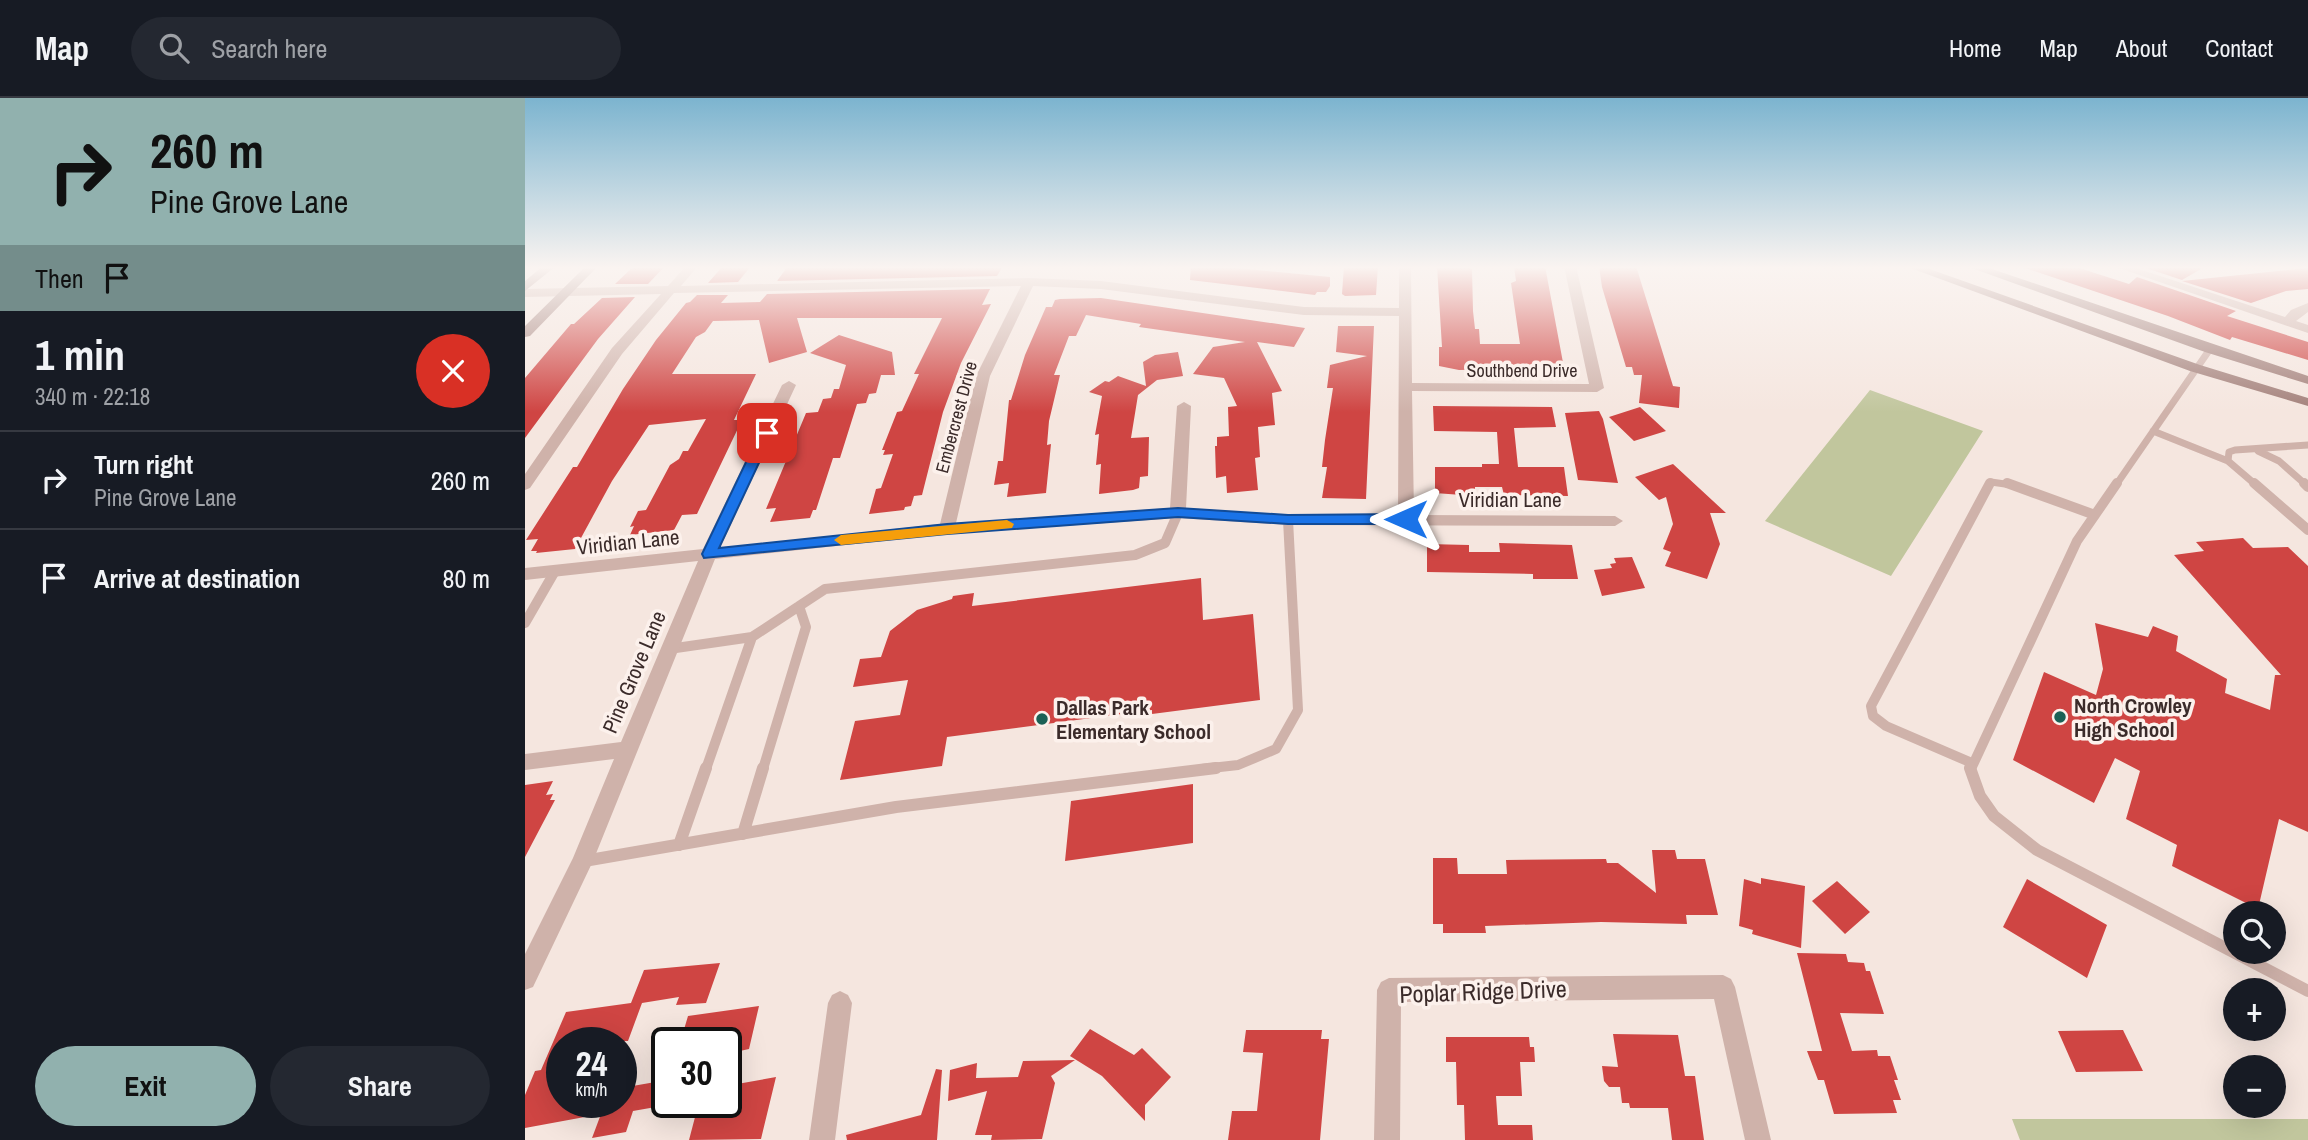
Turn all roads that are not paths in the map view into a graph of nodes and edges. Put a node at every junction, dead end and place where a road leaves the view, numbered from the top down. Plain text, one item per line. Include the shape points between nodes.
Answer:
1 (542, 315) edge
2 (648, 315) edge
3 (1013, 315) edge
4 (1405, 315) edge
5 (1581, 315) edge
6 (2046, 315) edge
7 (2111, 315) edge
8 (2266, 315) edge
9 (2294, 315) edge
10 (2288, 322) junction
11 (2308, 329) edge
12 (525, 333) edge
13 (2210, 349) junction
14 (2195, 368) junction
15 (2308, 380) edge
16 (789, 385) dead end
17 (1405, 387) junction
18 (2308, 402) edge
19 (1184, 406) dead end
20 (2153, 431) junction
21 (2308, 445) edge
22 (2254, 450) junction
23 (2228, 460) junction
24 (525, 485) edge
25 (2308, 487) edge
26 (1178, 513) junction
27 (2095, 515) junction
28 (1406, 519) junction
29 (1288, 520) junction
30 (1615, 521) dead end
31 (947, 529) junction
32 (2308, 530) edge
33 (709, 554) junction
34 (555, 571) junction
35 (525, 574) edge
36 (799, 606) junction
37 (525, 623) edge
38 (752, 637) junction
39 (669, 649) junction
40 (626, 750) junction
41 (525, 762) edge
42 (1972, 763) junction
43 (743, 834) junction
44 (679, 845) junction
45 (582, 861) junction
46 (525, 979) edge
47 (2308, 991) edge
48 (840, 1003) dead end
49 (822, 1140) edge
50 (1387, 1140) edge
51 (1758, 1140) edge

1 - 12 main road
2 - 24 street via 617,351
3 - 31 street, Embercrest Drive via 983,376
4 - 17 street
5 - 17 street, Southbend Drive via 1597,388
6 - 14 main road
7 - 13 main road
8 - 10 street
9 - 10 street
10 - 11 street
13 - 14 lane
13 - 15 main road
14 - 18 main road
14 - 20 lane
16 - 33 street, Pine Grove Lane
17 - 28 street
19 - 26 street
20 - 23 lane
20 - 27 lane
21 - 22 lane
22 - 23 lane via 2237,448 2229,452
22 - 25 lane via 2279,461
23 - 32 lane
26 - 29 street, Viridian Lane
26 - 31 street, Viridian Lane
26 - 36 lane via 1165,543 1135,555 825,589
27 - 42 lane via 2077,541
27 - 42 lane via 2004,482 1991,482 1871,706 1873,716 1886,726
28 - 29 street, Viridian Lane
28 - 30 street, Viridian Lane
29 - 43 lane via 1298,709 1276,749 1238,765 896,807
31 - 33 street, Viridian Lane
33 - 34 street, Viridian Lane
33 - 39 street, Pine Grove Lane
34 - 35 street, Viridian Lane
34 - 37 lane
36 - 38 lane
36 - 43 lane via 806,627
38 - 39 lane
38 - 44 lane
39 - 40 street, Pine Grove Lane
40 - 41 street
40 - 45 street, Pine Grove Lane
42 - 47 lane via 1977,793 1998,822 2037,850
43 - 44 lane
44 - 45 lane
45 - 46 street, Pine Grove Lane
48 - 49 street
50 - 51 street, Poplar Ridge Drive via 1389,990 1723,987

